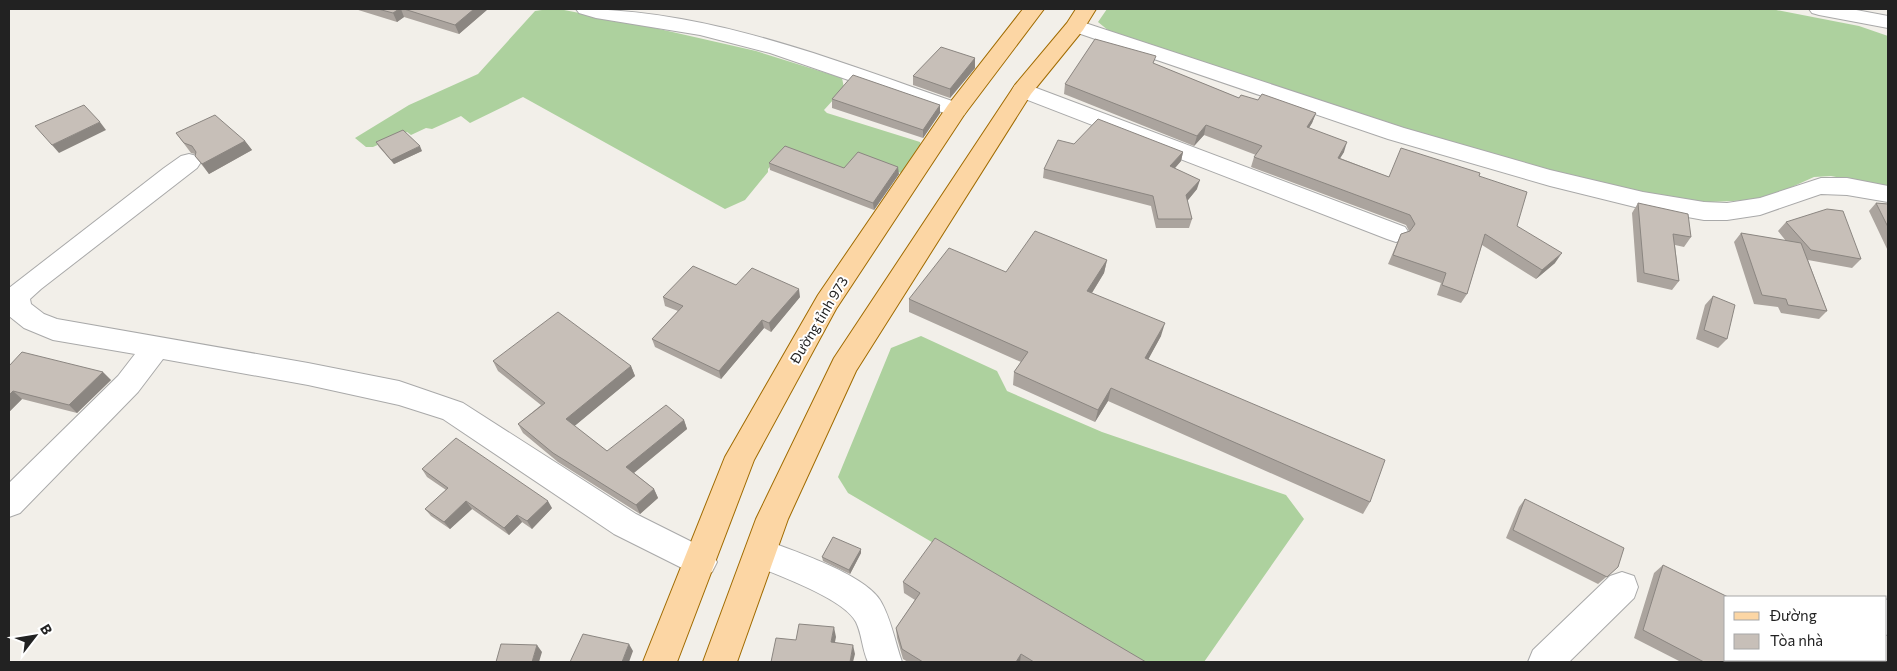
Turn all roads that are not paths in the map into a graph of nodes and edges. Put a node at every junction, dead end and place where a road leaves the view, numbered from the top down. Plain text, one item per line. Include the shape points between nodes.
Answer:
1 (586, 9) edge
2 (1034, 9) edge
3 (1819, 9) edge
4 (1081, 18) edge
5 (1888, 22) edge
6 (1023, 90) junction
7 (956, 110) junction
8 (190, 162) dead end
9 (1888, 194) edge
10 (1396, 233) dead end
11 (157, 347) junction
12 (9, 504) edge
13 (760, 552) junction
14 (701, 562) junction
15 (1622, 587) dead end
16 (660, 662) edge
17 (720, 662) edge
18 (885, 662) edge
19 (1545, 662) edge

1 - 7 street via 700,29 777,48
2 - 7 main road, Đường tỉnh 973
3 - 5 street
4 - 6 main road
4 - 9 street via 1434,146 1637,199 1691,209 1731,212 1764,206 1819,186 1858,188
6 - 10 street
6 - 13 main road via 844,366 772,519
7 - 14 main road, Đường tỉnh 973 via 827,302 740,457
8 - 11 street via 124,210 16,297 18,309 53,329
11 - 12 street via 128,384
11 - 14 street via 390,391 453,411 625,524
13 - 17 main road
13 - 18 street via 854,596 868,610 876,630 878,650
14 - 16 main road, Đường tỉnh 973
15 - 19 street

